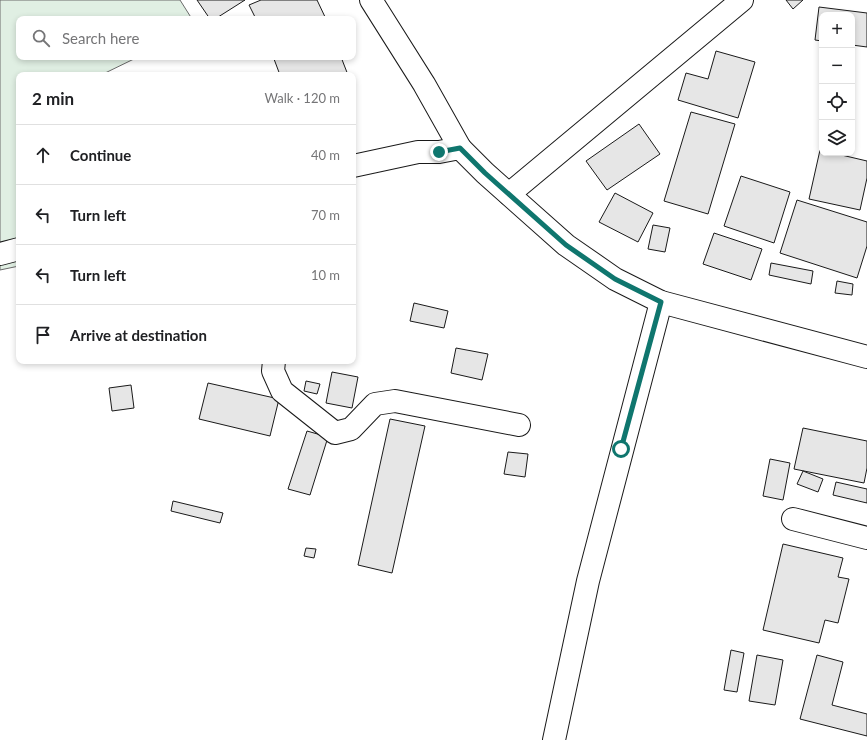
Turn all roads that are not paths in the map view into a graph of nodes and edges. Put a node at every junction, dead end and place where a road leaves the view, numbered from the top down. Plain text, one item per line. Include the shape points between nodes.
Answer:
1 (371, 0) edge
2 (742, 0) edge
3 (460, 148) junction
4 (356, 165) edge
5 (509, 194) junction
6 (16, 250) edge
7 (0, 254) edge
8 (661, 302) junction
9 (867, 357) edge
10 (274, 364) edge
11 (519, 425) dead end
12 (793, 519) dead end
13 (867, 538) edge
14 (554, 740) edge

1 - 3 street via 424,84
2 - 5 street
3 - 4 street via 418,152
3 - 5 street
5 - 8 street via 566,245 615,279
6 - 7 street
8 - 9 street
8 - 14 street via 588,581
10 - 11 street via 273,371 282,392 335,433 351,429 375,404 395,401
12 - 13 street

